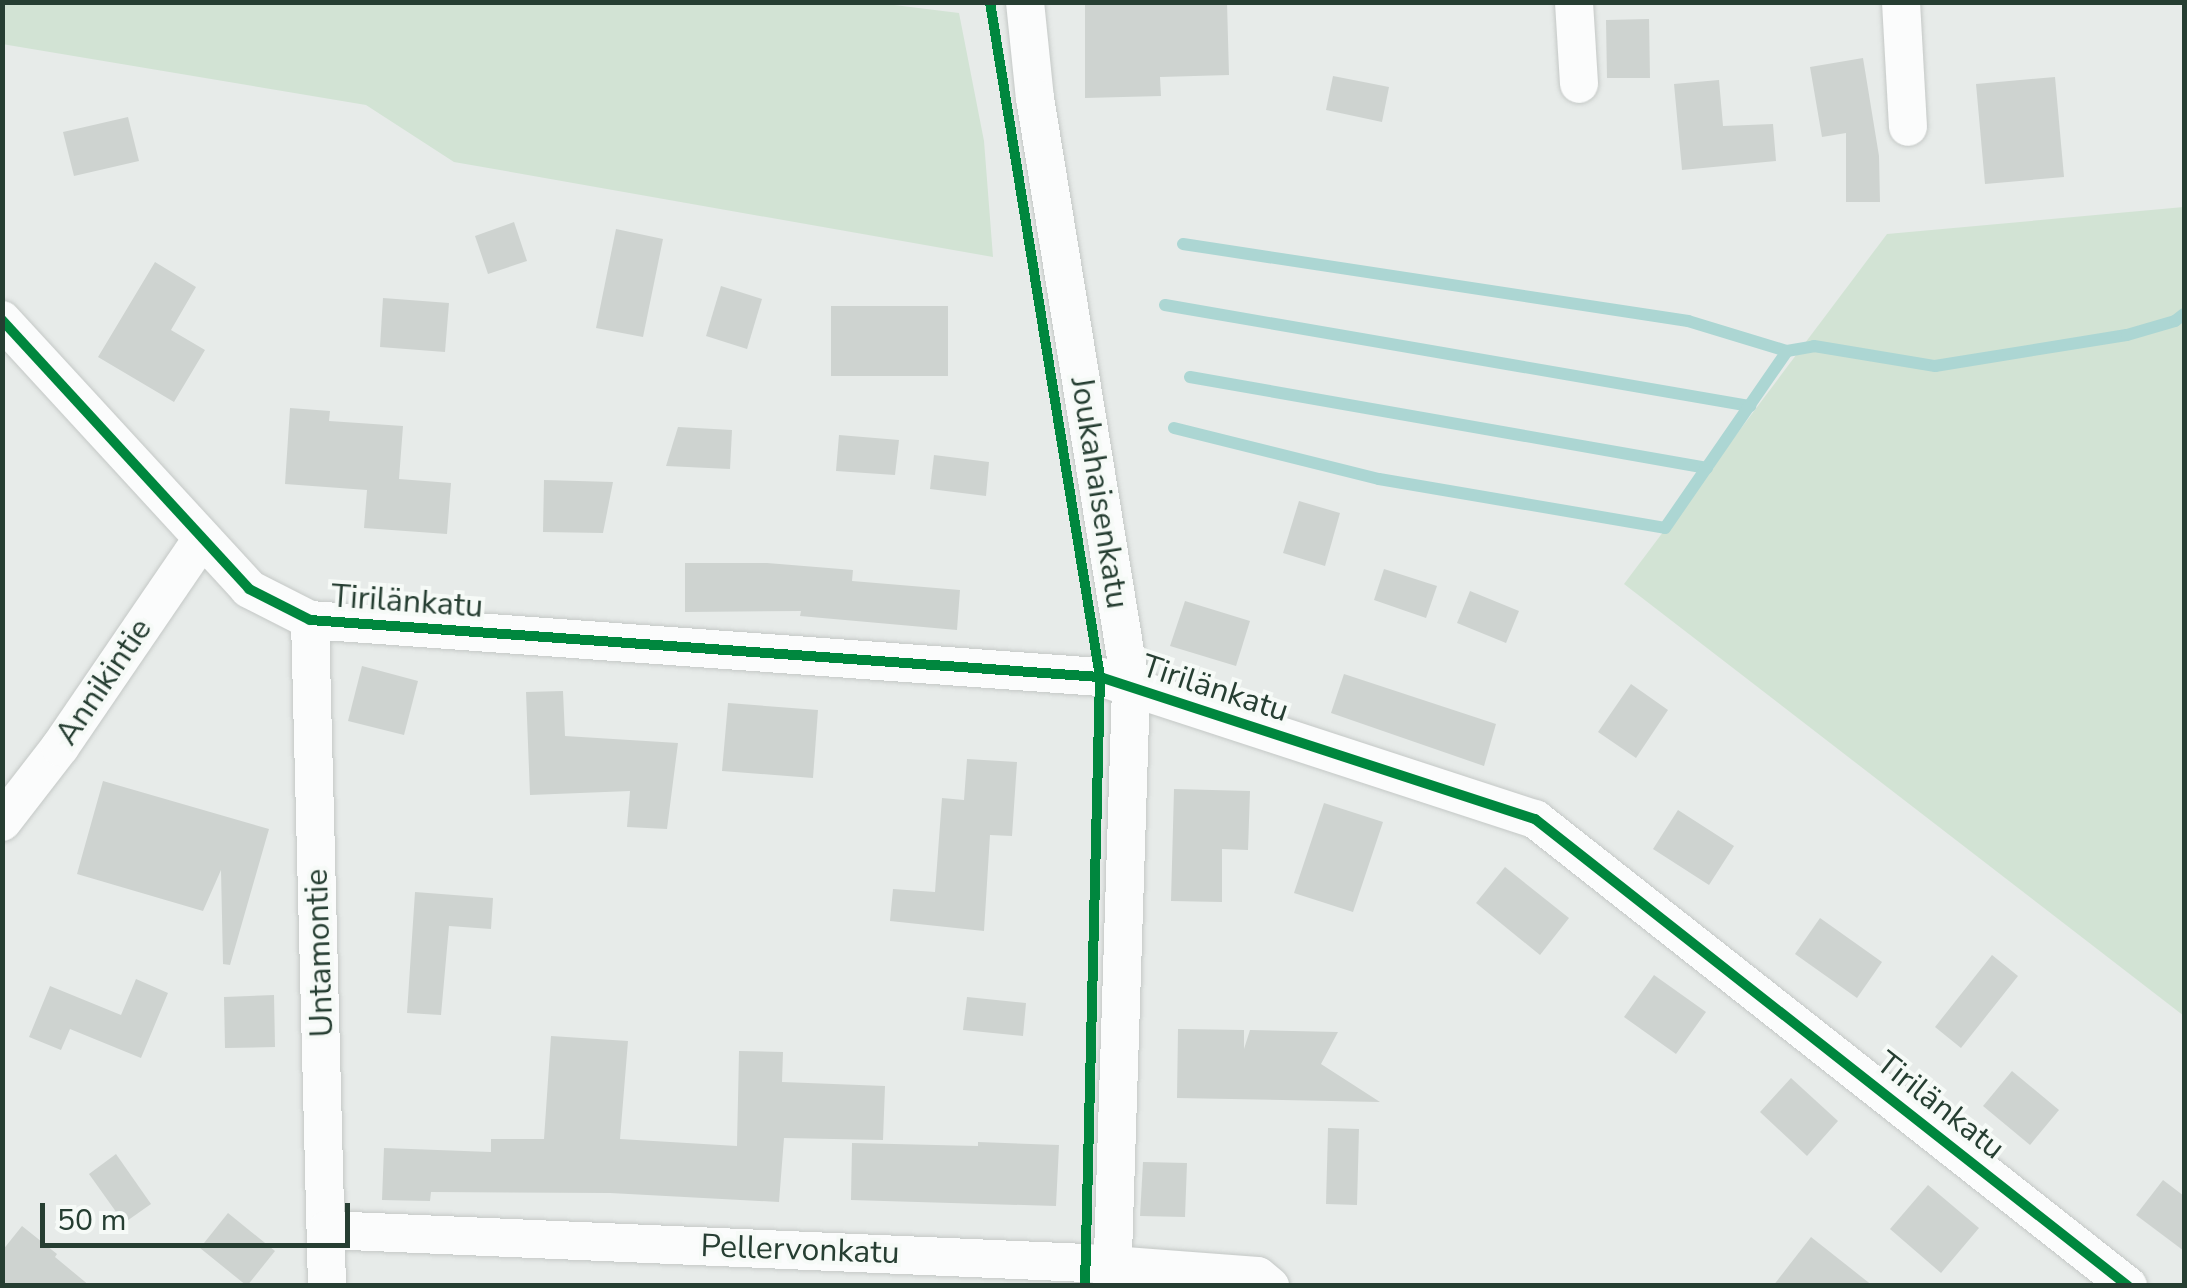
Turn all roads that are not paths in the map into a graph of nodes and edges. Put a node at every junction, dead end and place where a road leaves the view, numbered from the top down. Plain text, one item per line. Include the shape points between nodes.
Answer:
1 (1025, 2) edge
2 (1574, 2) edge
3 (1901, 2) edge
4 (1580, 84) dead end
5 (1908, 127) dead end
6 (2, 320) edge
7 (202, 539) junction
8 (310, 620) junction
9 (1131, 688) junction
10 (2, 822) edge
11 (328, 1230) junction
12 (1112, 1275) edge
13 (327, 1286) edge
14 (1270, 1286) edge
15 (2128, 1286) edge

1 - 9 street, Joukahaisenkatu via 1034,98
2 - 4 street
3 - 5 street
6 - 7 street, Tirilänkatu
7 - 8 street, Tirilänkatu via 249,589
7 - 10 street, Annikintie
8 - 9 street, Tirilänkatu via 1100,676
8 - 11 street, Untamontie
9 - 12 street, Joukahaisenkatu
9 - 15 street, Tirilänkatu via 1535,818
11 - 12 street, Pellervonkatu
11 - 13 street, Untamontie
12 - 14 street, Pellervonkatu via 1258,1276

